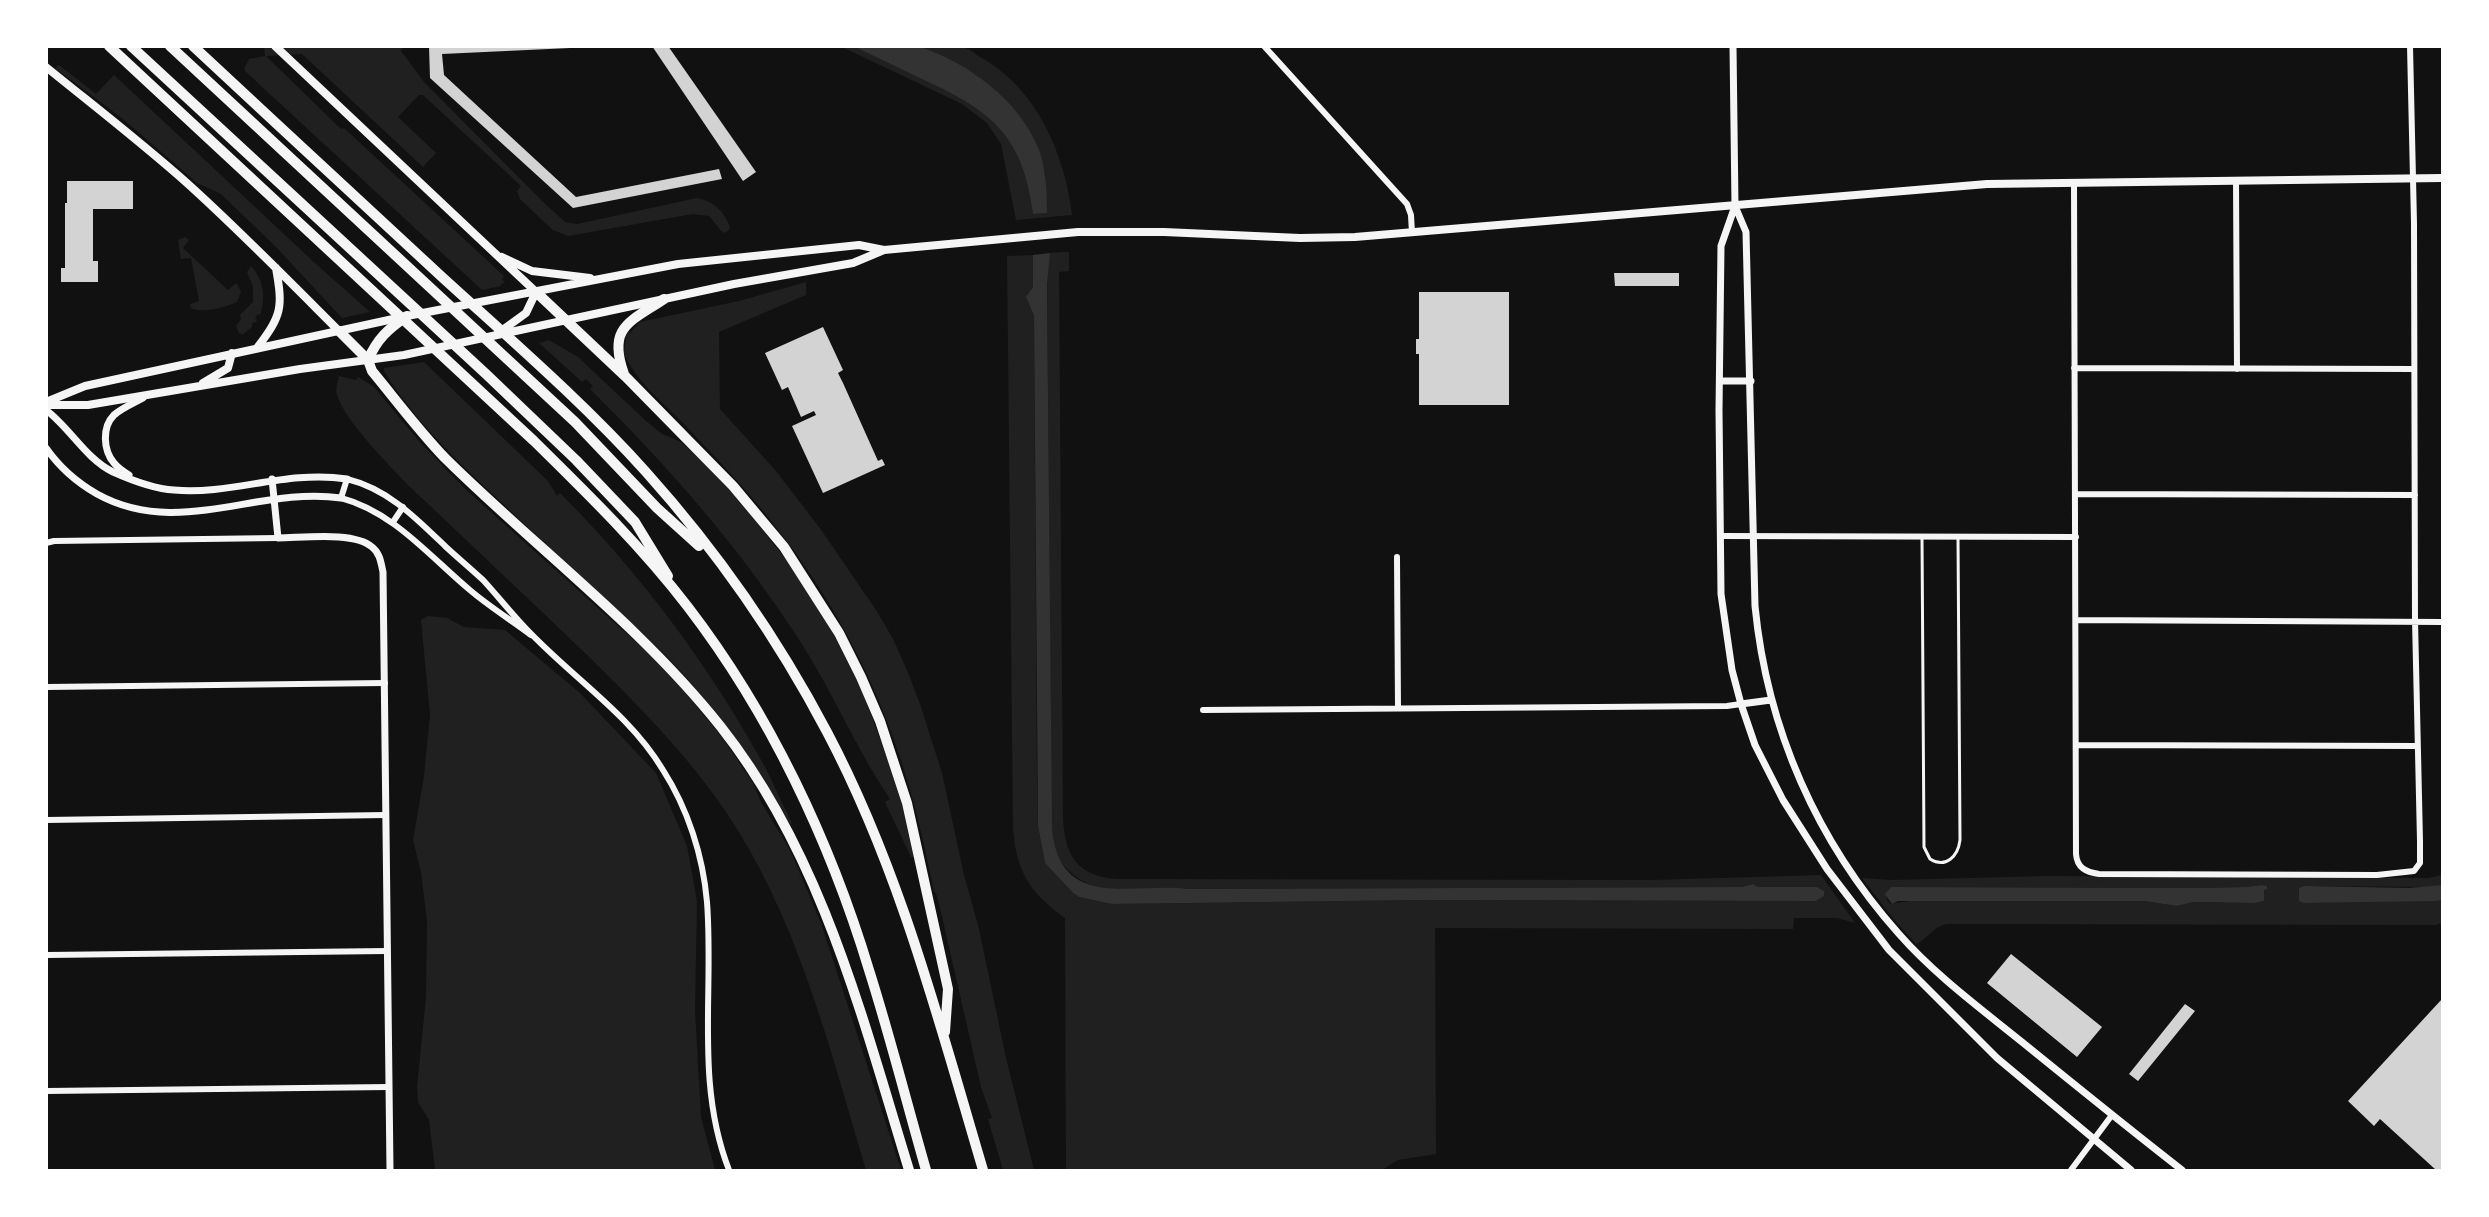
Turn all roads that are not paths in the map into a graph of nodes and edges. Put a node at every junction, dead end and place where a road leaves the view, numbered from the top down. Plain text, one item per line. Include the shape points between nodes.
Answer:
1 (109, 46) edge
2 (131, 46) edge
3 (170, 46) edge
4 (193, 46) edge
5 (275, 46) edge
6 (1264, 46) edge
7 (1733, 46) edge
8 (2410, 46) edge
9 (46, 68) edge
10 (2442, 178) edge
11 (2413, 179) junction
12 (2236, 181) junction
13 (2074, 184) junction
14 (1735, 206) junction
15 (1412, 233) junction
16 (884, 250) junction
17 (496, 254) junction
18 (276, 267) junction
19 (603, 279) junction
20 (536, 292) junction
21 (664, 299) junction
22 (407, 316) junction
23 (567, 322) junction
24 (339, 331) junction
25 (491, 338) junction
26 (257, 348) junction
27 (232, 353) junction
28 (368, 360) junction
29 (2074, 368) junction
30 (2237, 369) junction
31 (2414, 369) junction
32 (626, 377) junction
33 (1720, 381) junction
34 (1751, 381) junction
35 (199, 385) junction
36 (148, 394) junction
37 (46, 404) edge
38 (46, 410) edge
39 (46, 448) edge
40 (347, 478) junction
41 (133, 479) junction
42 (272, 479) junction
43 (2076, 494) junction
44 (2415, 495) junction
45 (341, 498) junction
46 (275, 500) junction
47 (403, 507) junction
48 (393, 522) junction
49 (1720, 536) junction
50 (1752, 536) junction
51 (1922, 537) junction
52 (1958, 537) junction
53 (2076, 537) junction
54 (278, 538) junction
55 (46, 543) edge
56 (1397, 557) dead end
57 (719, 564) junction
58 (688, 607) junction
59 (2076, 620) junction
60 (2415, 620) junction
61 (2442, 622) edge
62 (531, 635) junction
63 (385, 683) junction
64 (46, 687) edge
65 (1771, 700) junction
66 (1741, 704) junction
67 (1398, 708) junction
68 (1203, 710) dead end
69 (2076, 745) junction
70 (2417, 746) junction
71 (386, 815) junction
72 (46, 820) edge
73 (387, 951) junction
74 (46, 955) edge
75 (945, 1041) junction
76 (389, 1087) junction
77 (46, 1091) edge
78 (2112, 1115) junction
79 (2093, 1140) junction
80 (390, 1170) edge
81 (729, 1170) edge
82 (909, 1170) edge
83 (926, 1170) edge
84 (984, 1170) edge
85 (2071, 1170) edge
86 (2131, 1170) edge
87 (2182, 1170) edge

1 - 58 highway via 593,499
2 - 58 highway via 576,460 634,522
3 - 57 highway via 509,360 605,451 657,508
4 - 57 highway via 530,356 644,470
5 - 17 main road
6 - 15 street via 1407,204
7 - 14 street
8 - 11 street
9 - 18 main road via 157,157
10 - 11 main road
11 - 12 main road
11 - 31 street
12 - 13 main road
12 - 30 street
13 - 14 main road via 1970,185
13 - 29 street
14 - 15 main road
14 - 33 street via 1721,246
14 - 34 street via 1746,232
15 - 16 main road via 1300,238 1078,232
16 - 19 main road via 859,245 698,262
16 - 21 main road via 853,263
17 - 19 main road via 539,273
17 - 20 main road
18 - 24 main road
18 - 26 main road via 279,311 272,329
19 - 20 main road
20 - 22 main road
20 - 23 highway
20 - 25 main road via 526,313
21 - 23 main road
21 - 32 highway via 622,328 618,350
22 - 24 main road
22 - 28 highway via 384,332
23 - 25 main road
23 - 32 highway
24 - 26 main road
24 - 28 highway
25 - 28 main road
26 - 27 main road
27 - 35 main road via 228,368
27 - 37 main road via 85,386
28 - 35 main road
28 - 82 highway via 372,371 444,456 665,662 747,762 813,882 847,973
29 - 30 street
29 - 43 street
30 - 31 street
31 - 44 street
32 - 75 highway via 733,486 778,540 827,612 861,677 894,759 912,825 948,989
33 - 34 street
33 - 49 street
34 - 50 street
35 - 36 main road
36 - 37 main road via 88,405
36 - 41 street via 116,413 105,435 114,464
38 - 41 street via 95,458 112,471
39 - 46 street via 55,461 86,487 148,512 193,513
40 - 42 street via 309,475
40 - 45 street
40 - 47 street via 380,491
41 - 42 street via 172,490 194,491
42 - 46 street
43 - 44 street
43 - 53 street
44 - 60 street
45 - 46 street via 306,495
45 - 48 street via 368,507
46 - 54 street
47 - 48 street
47 - 62 street via 483,580
48 - 62 street via 472,592
49 - 50 street
49 - 66 street via 1725,633
50 - 51 street
50 - 65 street via 1756,623
51 - 52 street
51 - 52 lane via 1924,847 1930,860 1941,863 1955,856 1960,840
52 - 53 street
53 - 59 street
54 - 55 street
54 - 63 street via 347,537 371,545 380,557
56 - 67 street
57 - 75 highway via 787,662 845,768 892,878
58 - 83 highway via 770,735 828,854 869,969
59 - 60 street
59 - 69 street
60 - 61 street
60 - 70 street
62 - 81 street via 636,732 664,770 687,818 707,900 708,1083
63 - 64 street
63 - 71 street
65 - 66 street
65 - 78 street via 1804,792 1836,850 1874,905 1929,965
66 - 67 street
66 - 79 street via 1755,745 1783,800 1827,869 1874,931 1997,1058
67 - 68 street
69 - 70 street
69 - 70 street via 2076,854 2081,867 2088,872 2377,875 2414,871 2419,866
71 - 72 street
71 - 73 street
73 - 74 street
73 - 76 street
75 - 84 highway
76 - 77 street
76 - 80 street
78 - 79 street
78 - 87 street
79 - 85 street
79 - 86 street

